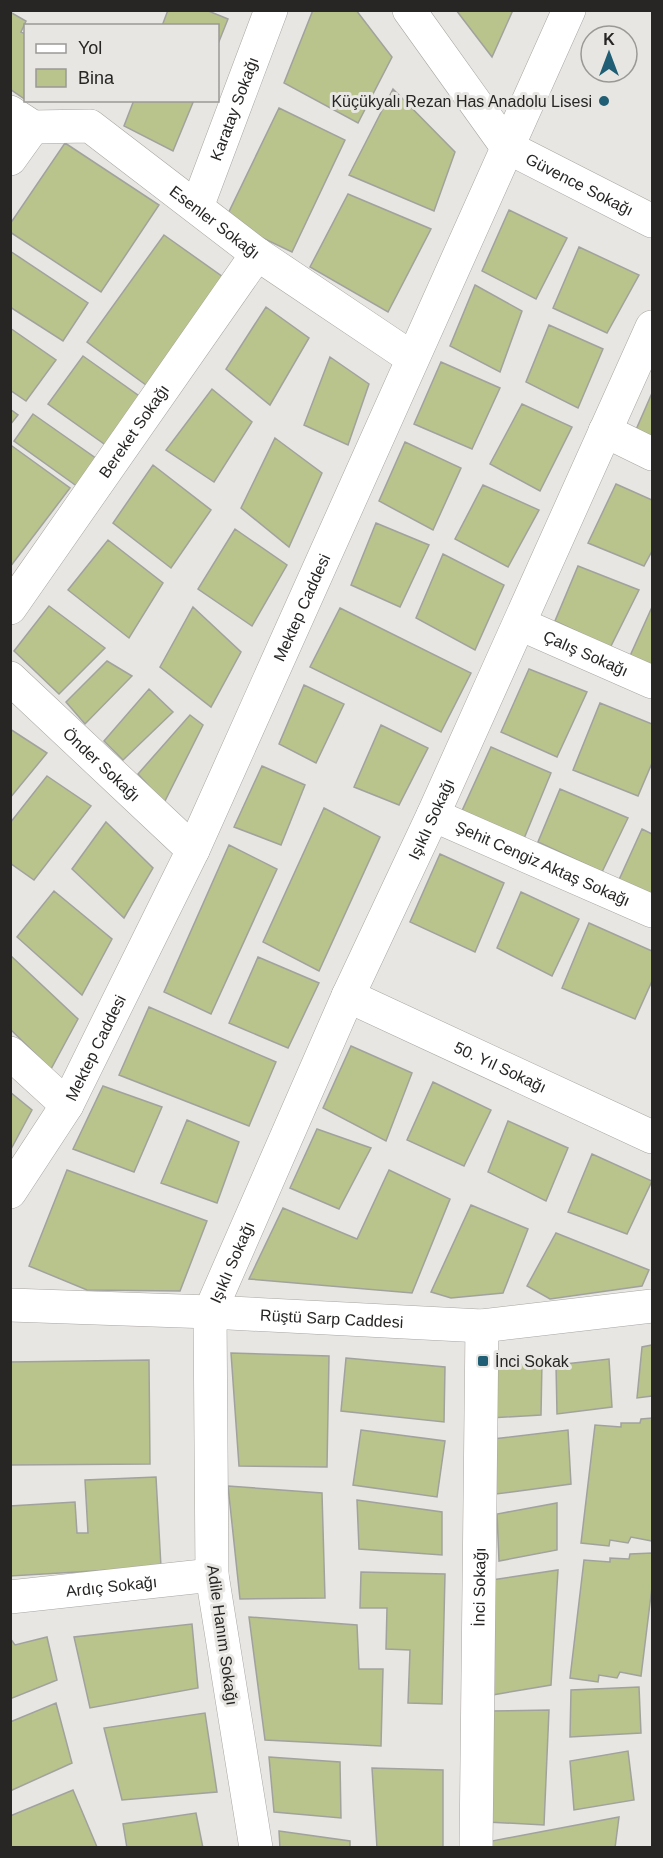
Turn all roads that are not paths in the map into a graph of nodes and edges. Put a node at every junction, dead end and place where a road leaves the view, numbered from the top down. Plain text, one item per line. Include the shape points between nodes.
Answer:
1 (272, 10) edge
2 (409, 10) edge
3 (568, 10) edge
4 (22, 120) edge
5 (507, 147) junction
6 (10, 159) edge
7 (197, 207) junction
8 (652, 221) edge
9 (257, 254) junction
10 (652, 327) edge
11 (412, 358) junction
12 (605, 431) junction
13 (652, 454) edge
14 (10, 608) edge
15 (519, 624) junction
16 (10, 678) edge
17 (652, 682) edge
18 (433, 815) junction
19 (193, 850) junction
20 (652, 911) edge
21 (348, 996) junction
22 (10, 1053) edge
23 (67, 1105) junction
24 (652, 1137) edge
25 (10, 1192) edge
26 (10, 1305) edge
27 (652, 1306) edge
28 (210, 1312) junction
29 (482, 1326) junction
30 (212, 1575) junction
31 (10, 1597) edge
32 (256, 1848) edge
33 (477, 1848) edge

1 - 7 street, Karatay Sokağı
2 - 5 street
3 - 5 street, Mektep Caddesi
4 - 6 street
4 - 7 street, Esenler Sokağı via 90,126
5 - 8 street, Güvence Sokağı
5 - 11 street, Mektep Caddesi
7 - 9 street, Esenler Sokağı
9 - 11 street, Esenler Sokağı
9 - 14 street, Bereket Sokağı
10 - 12 street, Işıklı Sokağı
11 - 19 street, Mektep Caddesi
12 - 13 street
12 - 15 street, Işıklı Sokağı
15 - 17 street, Çalış Sokağı
15 - 18 street, Işıklı Sokağı
16 - 19 street, Önder Sokağı
18 - 20 street, Şehit Cengiz Aktaş Sokağı
18 - 21 street, Işıklı Sokağı
19 - 23 street, Mektep Caddesi
21 - 24 street, 50. Yıl Sokağı
21 - 28 street, Işıklı Sokağı
22 - 23 street
23 - 25 street, Mektep Caddesi
26 - 28 street, Rüştü Sarp Caddesi
27 - 29 street, Rüştü Sarp Caddesi
28 - 29 street, Rüştü Sarp Caddesi
28 - 30 street, Adile Hanım Sokağı
29 - 33 street, İnci Sokağı
30 - 31 street, Ardıç Sokağı
30 - 32 street, Adile Hanım Sokağı

